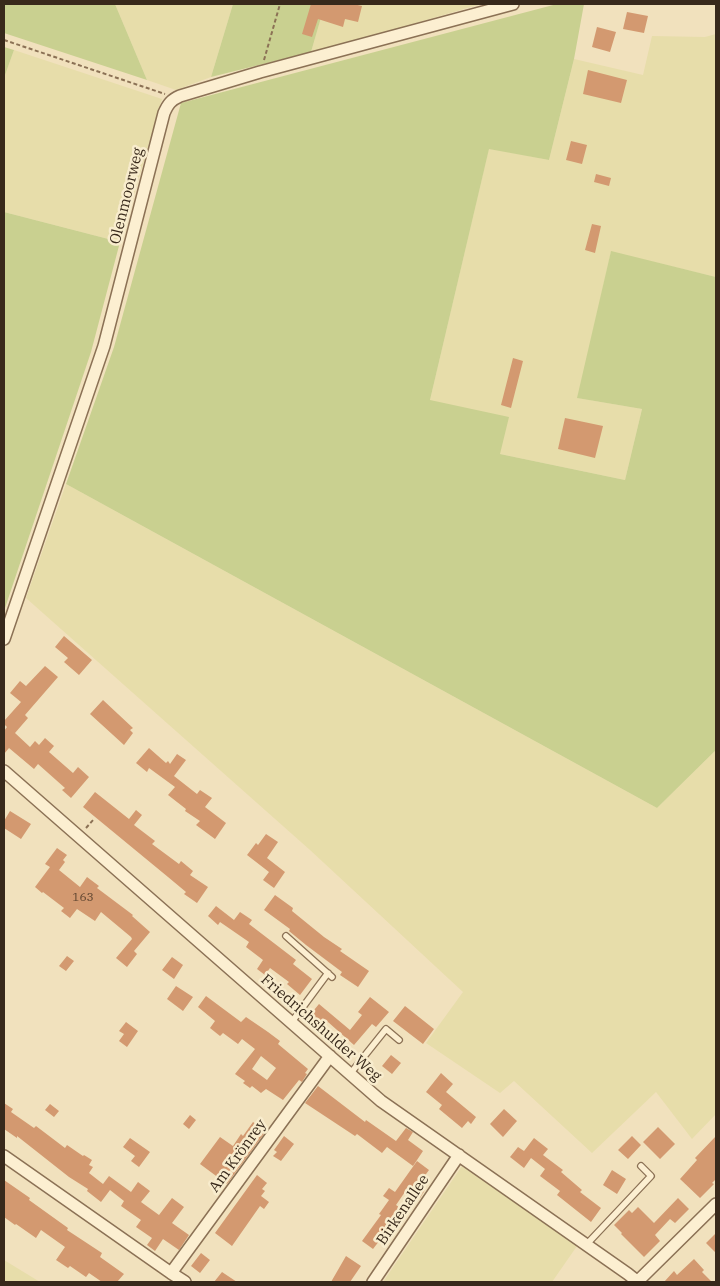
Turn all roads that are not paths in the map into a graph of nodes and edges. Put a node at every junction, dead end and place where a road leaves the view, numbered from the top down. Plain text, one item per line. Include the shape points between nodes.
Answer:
1 (513, 4) edge
2 (4, 639) edge
3 (4, 771) edge
4 (286, 936) dead end
5 (291, 1022) junction
6 (399, 1040) dead end
7 (330, 1056) junction
8 (350, 1074) junction
9 (459, 1155) junction
10 (4, 1156) edge
11 (641, 1166) dead end
12 (716, 1204) edge
13 (586, 1245) junction
14 (171, 1273) junction
15 (185, 1282) edge
16 (373, 1282) edge
17 (637, 1282) edge

1 - 2 street, Olenmoorweg via 260,72 180,96 168,104 104,346
3 - 5 street, Friedrichshulder Weg
4 - 5 lane via 330,975
5 - 7 street, Friedrichshulder Weg
6 - 8 lane via 386,1029
7 - 8 street, Friedrichshulder Weg
7 - 14 street, Am Krönrey
8 - 9 street, Friedrichshulder Weg
9 - 13 street, Friedrichshulder Weg
9 - 16 street, Birkenallee
10 - 14 street
11 - 13 lane via 651,1176
12 - 17 street
13 - 17 street, Friedrichshulder Weg
14 - 15 street

